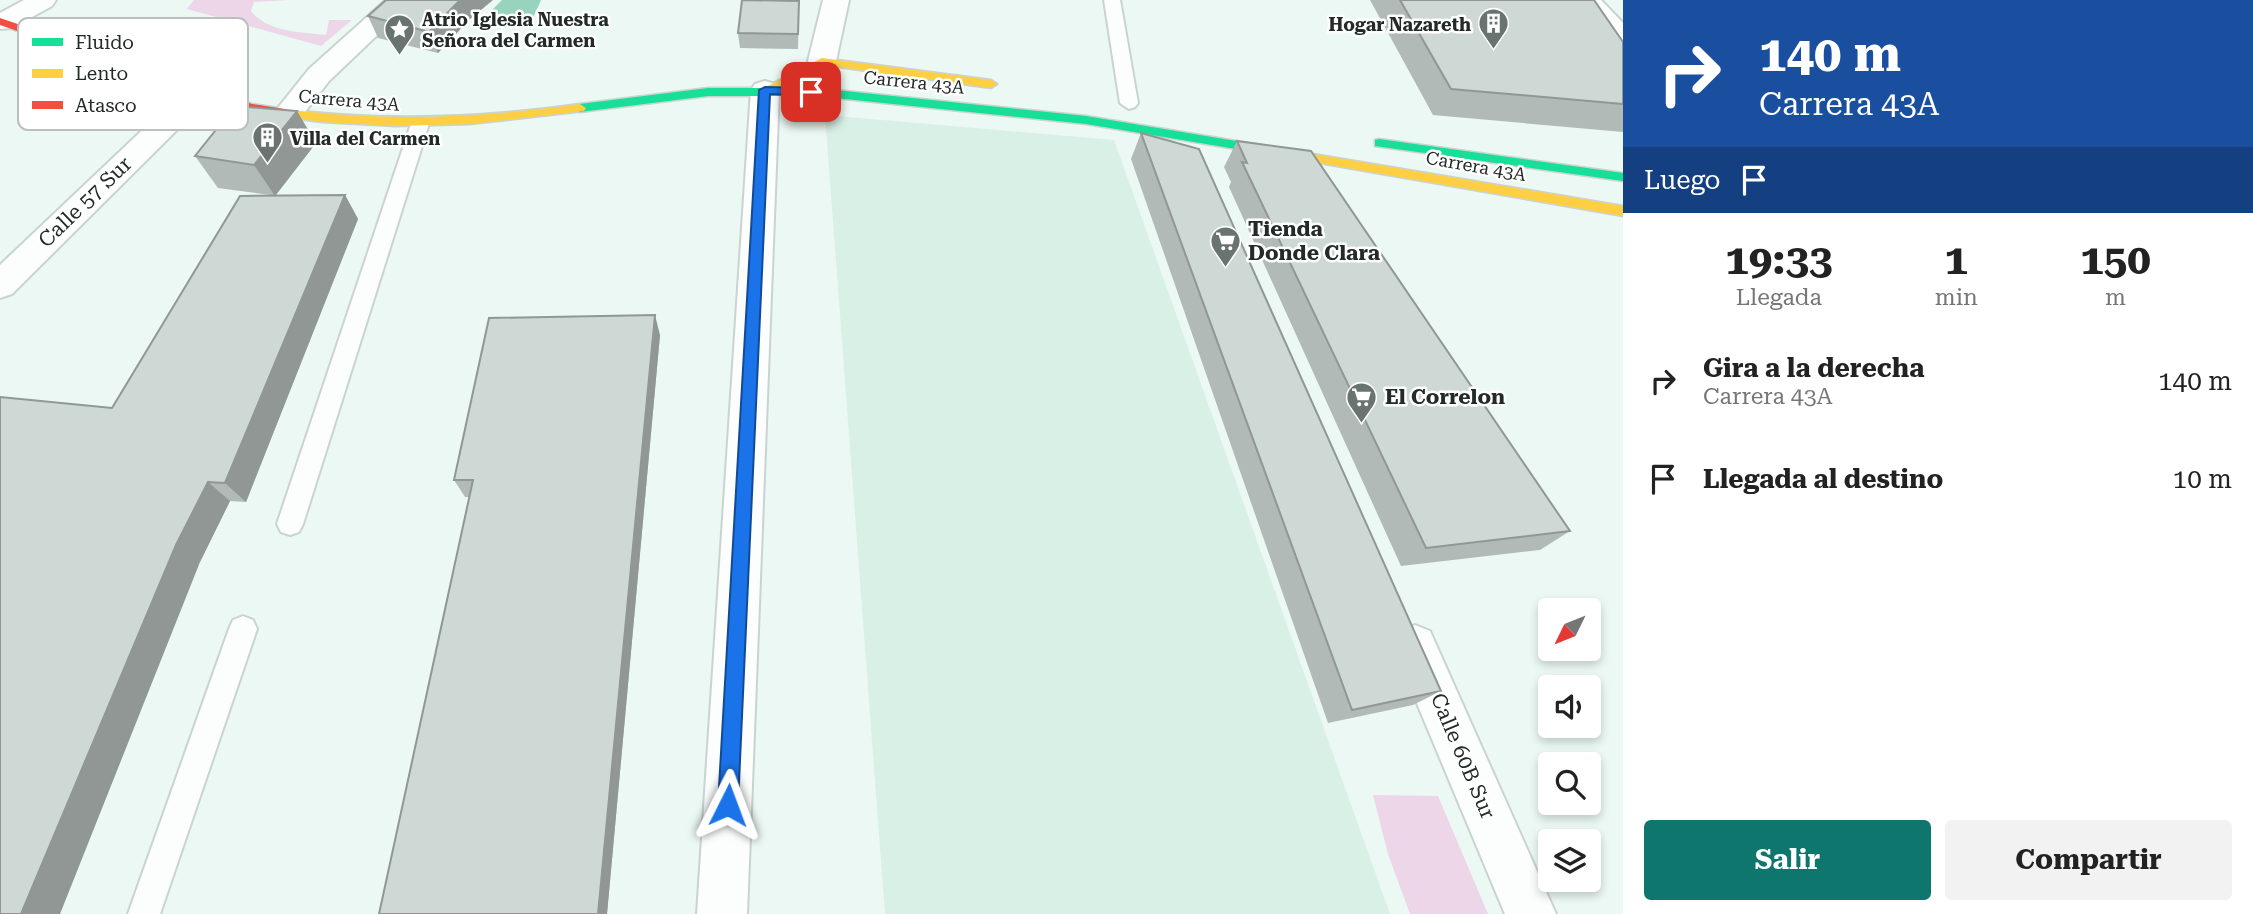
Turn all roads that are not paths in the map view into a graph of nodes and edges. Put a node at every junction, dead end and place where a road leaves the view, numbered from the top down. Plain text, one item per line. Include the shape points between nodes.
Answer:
1 (43, 0) edge
2 (401, 0) edge
3 (836, 0) edge
4 (1112, 0) edge
5 (1586, 0) edge
6 (1, 22) edge
7 (18, 28) edge
8 (1623, 38) edge
9 (822, 61) junction
10 (1006, 86) dead end
11 (765, 90) junction
12 (1129, 103) dead end
13 (248, 106) edge
14 (288, 114) junction
15 (420, 124) junction
16 (160, 130) edge
17 (1195, 137) junction
18 (1362, 141) dead end
19 (1207, 177) edge
20 (1623, 177) edge
21 (1623, 211) edge
22 (54, 232) junction
23 (0, 247) edge
24 (0, 285) edge
25 (290, 524) dead end
26 (1400, 611) edge
27 (243, 629) dead end
28 (144, 914) edge
29 (722, 914) edge
30 (1531, 914) edge

1 - 6 street
2 - 14 street via 319,75
3 - 9 street
4 - 12 lane
5 - 8 street
6 - 7 main road, Carrera 43A
9 - 10 main road, Carrera 43A
9 - 11 main road
11 - 15 main road, Carrera 43A via 708,92
11 - 17 main road, Carrera 43A via 1073,118
11 - 29 street
13 - 14 main road, Carrera 43A
14 - 15 main road, Carrera 43A
15 - 25 lane
16 - 22 street, Calle 57 Sur
17 - 19 street via 1195,152
17 - 21 main road, Carrera 43A
18 - 20 main road, Carrera 43A
22 - 23 street
22 - 24 street, Calle 57 Sur
26 - 30 street, Calle 60B Sur
27 - 28 lane

